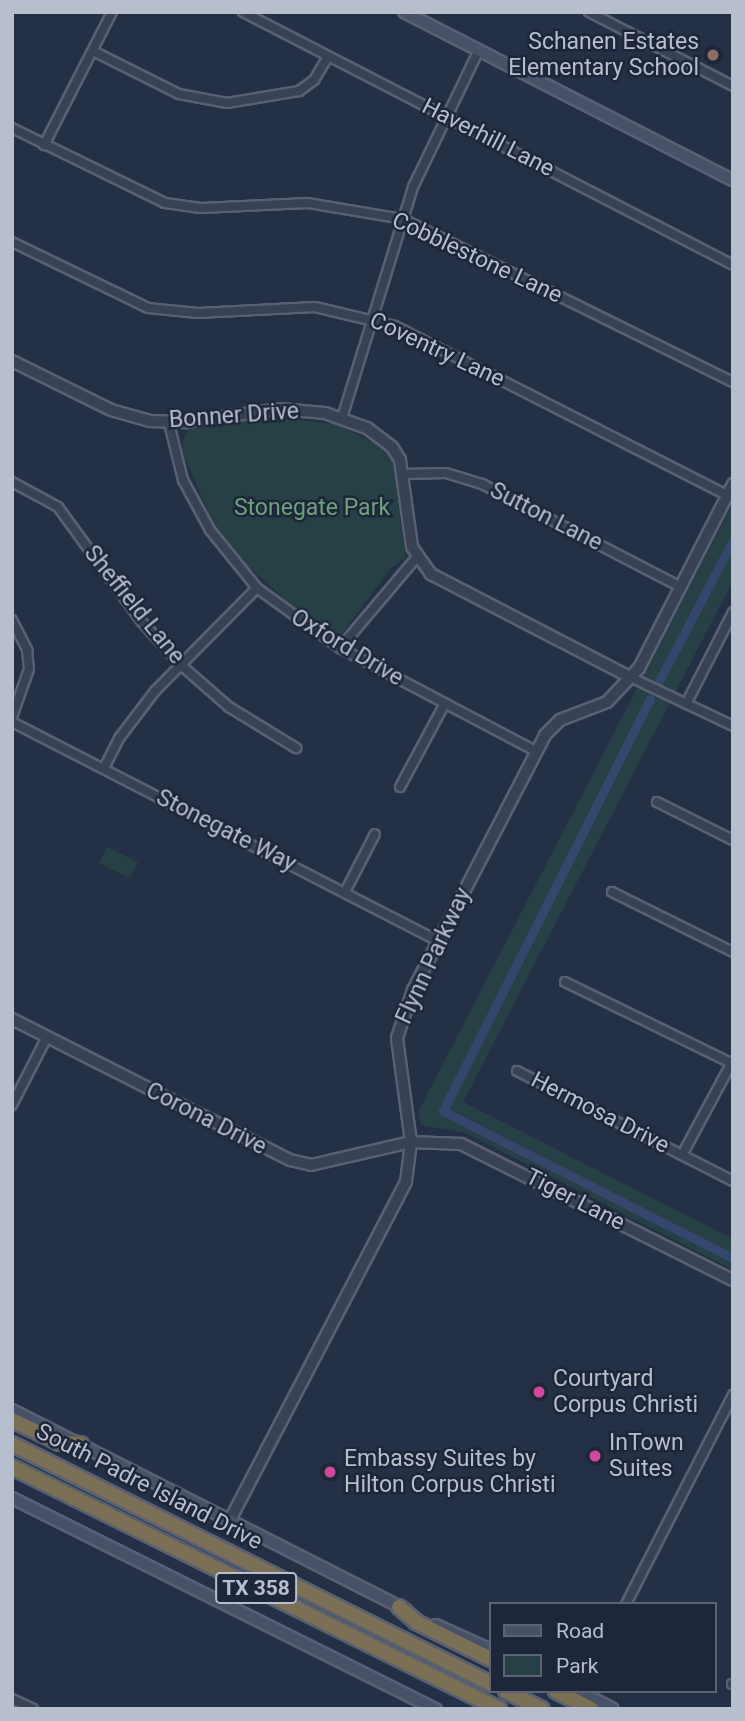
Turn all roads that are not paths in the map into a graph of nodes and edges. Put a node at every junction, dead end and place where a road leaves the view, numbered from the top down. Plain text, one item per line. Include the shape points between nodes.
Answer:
1 (112, 12) edge
2 (243, 12) edge
3 (404, 12) edge
4 (589, 12) edge
5 (479, 50) junction
6 (93, 51) junction
7 (328, 57) junction
8 (733, 86) edge
9 (444, 116) junction
10 (12, 128) edge
11 (44, 145) junction
12 (733, 180) edge
13 (402, 219) junction
14 (12, 242) edge
15 (733, 265) edge
16 (372, 318) junction
17 (12, 361) edge
18 (733, 382) edge
19 (342, 418) junction
20 (169, 423) junction
21 (403, 474) junction
22 (12, 482) edge
23 (733, 484) edge
24 (727, 495) junction
25 (417, 557) junction
26 (681, 587) junction
27 (257, 588) junction
28 (733, 612) edge
29 (12, 620) edge
30 (340, 648) junction
31 (181, 665) junction
32 (630, 677) junction
33 (444, 703) junction
34 (686, 704) junction
35 (12, 719) edge
36 (733, 726) edge
37 (296, 748) dead end
38 (535, 751) junction
39 (104, 768) junction
40 (400, 787) dead end
41 (657, 802) dead end
42 (375, 834) dead end
43 (733, 841) edge
44 (345, 892) junction
45 (612, 892) dead end
46 (438, 941) junction
47 (733, 952) edge
48 (565, 982) dead end
49 (12, 1019) edge
50 (47, 1037) junction
51 (732, 1063) edge
52 (517, 1071) dead end
53 (12, 1105) edge
54 (411, 1142) junction
55 (682, 1155) junction
56 (733, 1181) edge
57 (733, 1280) edge
58 (733, 1395) edge
59 (12, 1410) edge
60 (12, 1420) edge
61 (12, 1444) edge
62 (81, 1444) junction
63 (12, 1467) edge
64 (12, 1498) edge
65 (232, 1518) junction
66 (627, 1602) edge
67 (399, 1607) junction
68 (490, 1650) edge
69 (490, 1659) edge
70 (490, 1683) edge
71 (510, 1693) edge
72 (560, 1693) edge
73 (582, 1693) edge
74 (12, 1699) edge
75 (33, 1709) edge
76 (436, 1709) edge
77 (499, 1709) edge
78 (542, 1709) edge
79 (591, 1709) edge
80 (613, 1709) edge

1 - 6 street
2 - 7 street, Haverhill Lane
3 - 5 main road
4 - 8 street
5 - 9 street
5 - 12 main road
6 - 7 street via 179,94 219,103 299,91 314,80
6 - 11 street
7 - 9 street, Haverhill Lane
9 - 13 street
9 - 15 street, Haverhill Lane
10 - 11 street, Cobblestone Lane
11 - 13 street, Cobblestone Lane via 165,202 201,208 308,203
13 - 16 street
13 - 18 street, Cobblestone Lane
14 - 16 street, Coventry Lane via 129,302 162,311 198,313 285,305
16 - 19 street
16 - 24 street, Coventry Lane
17 - 20 street, Bonner Drive via 111,410
19 - 20 street, Bonner Drive via 280,409
19 - 21 street, Bonner Drive via 380,435 392,447
20 - 27 street, Oxford Drive via 183,480 210,530
21 - 25 street, Bonner Drive via 407,530
21 - 26 street, Sutton Lane via 446,473 482,484
22 - 31 street, Sheffield Lane via 58,507 142,622
23 - 24 street, Flynn Parkway
24 - 26 street, Flynn Parkway
25 - 30 street
25 - 32 street, Bonner Drive via 443,582
26 - 32 street, Flynn Parkway
27 - 30 street, Oxford Drive
27 - 31 street
28 - 34 street
29 - 35 street via 27,650 29,669
30 - 33 street, Oxford Drive
31 - 37 street, Sheffield Lane via 229,707
31 - 39 street via 136,715
32 - 34 street
32 - 38 street, Flynn Parkway via 607,702 553,725
33 - 38 street, Oxford Drive
33 - 40 street
34 - 36 street
35 - 39 street, Stonegate Way
38 - 46 street, Flynn Parkway
39 - 44 street, Stonegate Way
41 - 43 street
42 - 44 street
44 - 46 street, Stonegate Way
45 - 47 street
46 - 54 street, Flynn Parkway via 402,1016 397,1038
48 - 51 street
49 - 50 street, Corona Drive
50 - 53 street
50 - 54 street, Corona Drive via 290,1160 311,1165 334,1163
51 - 55 street
52 - 55 street, Hermosa Drive
54 - 57 street, Tiger Lane via 461,1144
54 - 65 street, Flynn Parkway via 411,1165 401,1199
55 - 56 street, Hermosa Drive
58 - 66 street
59 - 62 main road
60 - 62 highway via 60,1443
61 - 70 highway, South Padre Island Drive / TX 358
62 - 65 main road
63 - 77 highway, South Padre Island Drive / TX 358
64 - 76 main road
65 - 67 main road
67 - 68 main road
67 - 69 highway via 416,1622
71 - 78 highway
72 - 79 highway
73 - 80 main road
74 - 75 street

